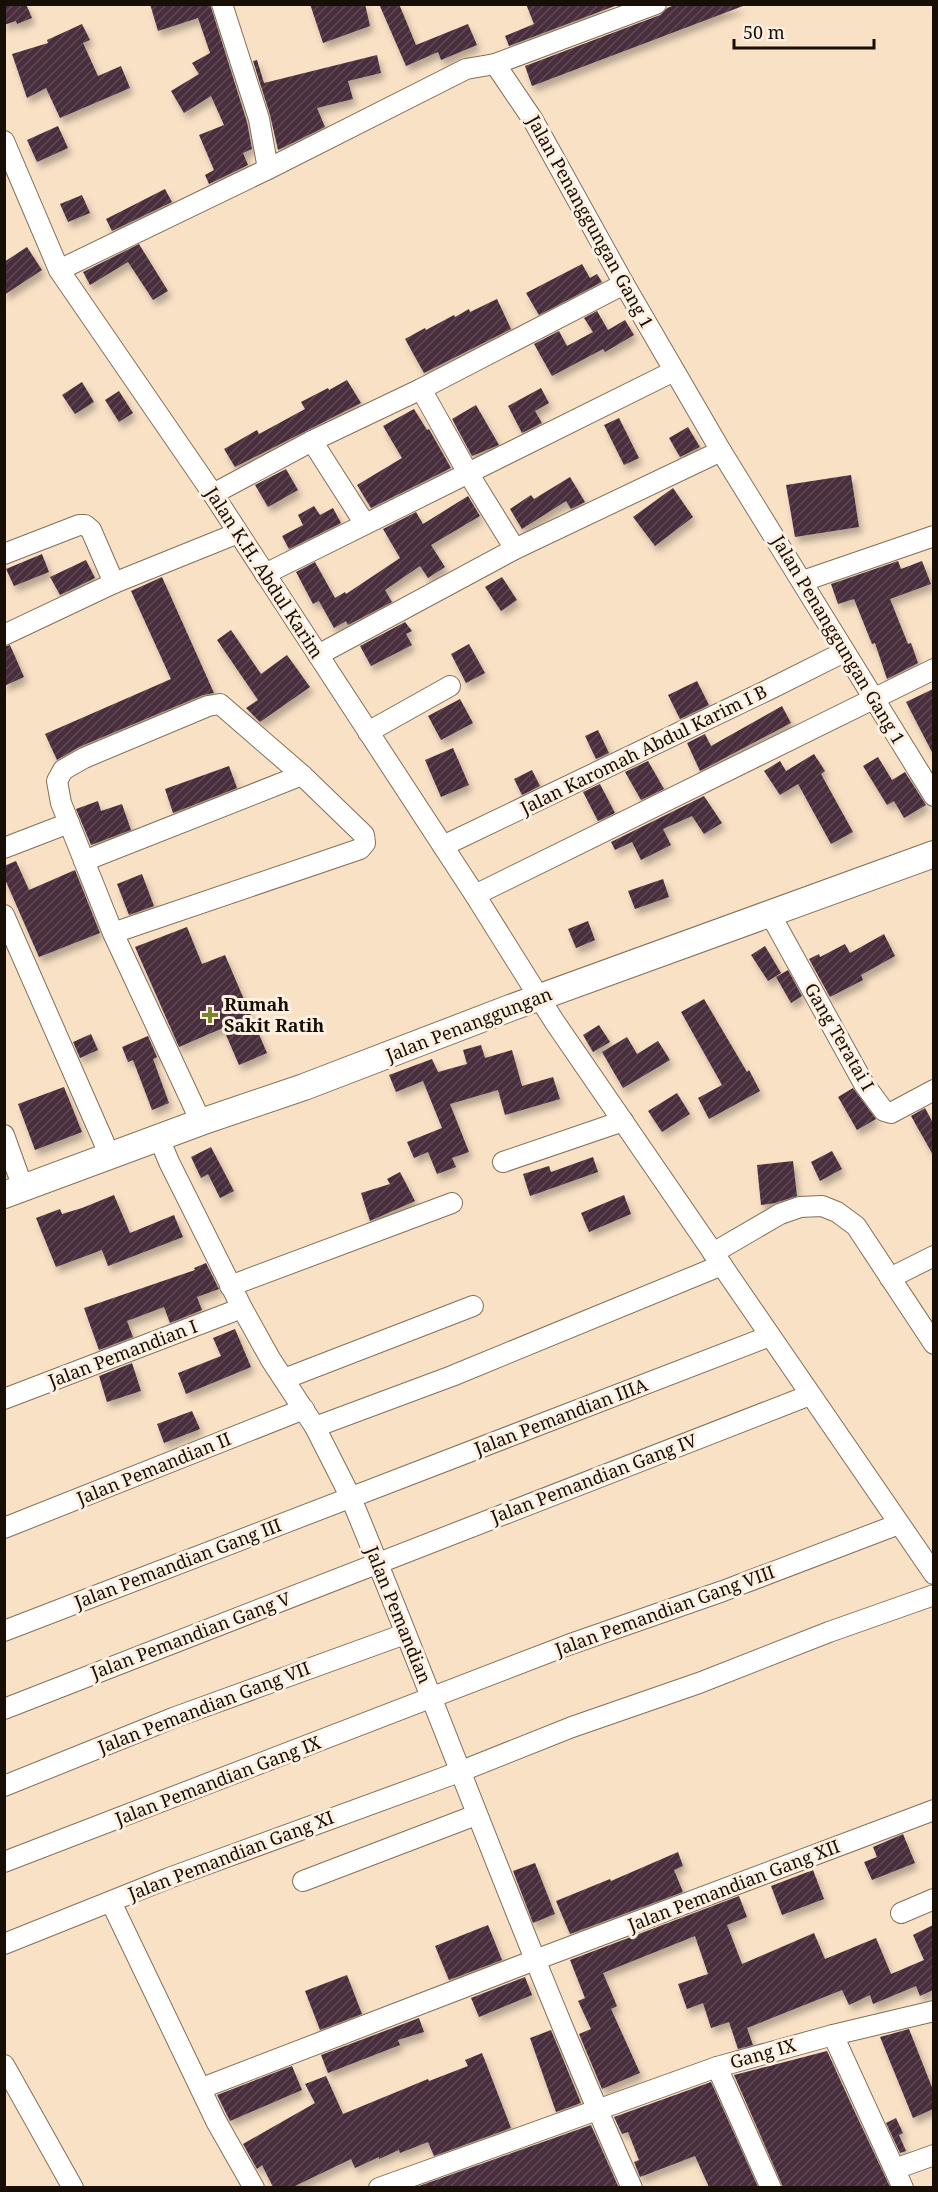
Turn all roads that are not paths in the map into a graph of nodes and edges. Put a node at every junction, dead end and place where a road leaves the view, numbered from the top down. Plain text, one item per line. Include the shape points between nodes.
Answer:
1 (222, 4) edge
2 (656, 4) edge
3 (495, 64) junction
4 (4, 141) edge
5 (268, 169) junction
6 (59, 270) junction
7 (624, 284) junction
8 (674, 371) junction
9 (421, 389) junction
10 (312, 441) junction
11 (721, 451) junction
12 (468, 474) junction
13 (213, 494) junction
14 (365, 524) junction
15 (238, 533) junction
16 (933, 536) edge
17 (515, 549) junction
18 (4, 554) edge
19 (265, 574) junction
20 (803, 581) junction
21 (114, 583) junction
22 (4, 635) edge
23 (844, 651) junction
24 (318, 655) junction
25 (933, 669) edge
26 (450, 686) dead end
27 (873, 698) junction
28 (368, 732) junction
29 (302, 775) junction
30 (933, 796) edge
31 (69, 823) junction
32 (442, 846) junction
33 (4, 849) edge
34 (933, 854) edge
35 (84, 861) junction
36 (475, 895) junction
37 (770, 912) junction
38 (4, 915) edge
39 (113, 933) junction
40 (539, 998) junction
41 (933, 1090) edge
42 (623, 1121) junction
43 (201, 1122) junction
44 (4, 1135) edge
45 (159, 1138) junction
46 (110, 1156) junction
47 (503, 1161) dead end
48 (14, 1191) edge
49 (452, 1203) dead end
50 (933, 1256) edge
51 (718, 1259) junction
52 (890, 1278) junction
53 (230, 1286) junction
54 (473, 1306) dead end
55 (242, 1308) junction
56 (770, 1336) junction
57 (933, 1344) edge
58 (284, 1379) junction
59 (810, 1395) junction
60 (4, 1399) edge
61 (304, 1409) junction
62 (315, 1427) junction
63 (351, 1498) junction
64 (899, 1524) junction
65 (4, 1528) edge
66 (378, 1564) junction
67 (933, 1574) edge
68 (933, 1595) edge
69 (4, 1631) edge
70 (405, 1634) junction
71 (431, 1698) junction
72 (4, 1709) edge
73 (459, 1772) junction
74 (4, 1786) edge
75 (933, 1810) edge
76 (476, 1815) junction
77 (4, 1862) edge
78 (303, 1881) dead end
79 (933, 1899) edge
80 (111, 1902) junction
81 (901, 1913) dead end
82 (4, 1944) edge
83 (535, 1960) junction
84 (933, 2011) edge
85 (833, 2035) junction
86 (4, 2065) edge
87 (717, 2067) junction
88 (202, 2088) junction
89 (597, 2111) junction
90 (933, 2155) edge
91 (899, 2178) edge
92 (73, 2187) edge
93 (254, 2187) edge
94 (379, 2187) edge
95 (632, 2187) edge
96 (771, 2187) edge

1 - 5 street via 259,119
2 - 3 street
3 - 5 street via 466,69
3 - 7 street, Jalan Penanggungan Gang 1 via 533,120
4 - 6 street, Jalan K.H. Abdul Karim
5 - 6 street
6 - 13 street, Jalan K.H. Abdul Karim
7 - 8 street, Jalan Penanggungan Gang 1
7 - 9 street
8 - 11 street, Jalan Penanggungan Gang 1
8 - 12 street
9 - 10 street
9 - 12 street
10 - 13 street
10 - 14 street
11 - 17 street
11 - 20 street, Jalan Penanggungan Gang 1
12 - 14 street
12 - 17 street
13 - 15 street, Jalan K.H. Abdul Karim
14 - 19 street
15 - 19 street, Jalan K.H. Abdul Karim
15 - 21 street
16 - 20 street
17 - 24 street
18 - 21 street via 85,525 91,530
19 - 24 street, Jalan K.H. Abdul Karim
20 - 23 street, Jalan Penanggungan Gang 1
21 - 22 street
23 - 27 street, Jalan Penanggungan Gang 1
23 - 32 street, Jalan Karomah Abdul Karim I B
24 - 28 street, Jalan K.H. Abdul Karim
25 - 27 street
26 - 28 street
27 - 30 street, Jalan Penanggungan Gang 1
27 - 36 street
28 - 32 street, Jalan K.H. Abdul Karim
29 - 31 street via 225,706 208,706 63,770 57,781
29 - 35 street
29 - 39 street via 363,835 365,843 360,849
31 - 33 street
31 - 35 street
32 - 36 street, Jalan K.H. Abdul Karim
34 - 37 main road, Jalan Penanggungan
35 - 39 street
36 - 40 street, Jalan K.H. Abdul Karim
37 - 40 main road, Jalan Penanggungan
37 - 41 street, Gang Teratai I via 864,1084 884,1111 891,1113
38 - 46 street
39 - 43 street
40 - 42 street, Jalan K.H. Abdul Karim
40 - 43 main road, Jalan Penanggungan
42 - 47 street
42 - 51 street, Jalan K.H. Abdul Karim
43 - 45 main road, Jalan Penanggungan
44 - 48 street
45 - 46 main road, Jalan Penanggungan
45 - 53 street, Jalan Pemandian
46 - 48 main road, Jalan Penanggungan
49 - 53 street
50 - 52 street
51 - 52 street via 780,1214 800,1207 822,1206 856,1227
51 - 56 street, Jalan K.H. Abdul Karim
51 - 62 street via 452,1376
52 - 57 street
53 - 55 street, Jalan Pemandian
54 - 58 street
55 - 58 street, Jalan Pemandian
55 - 60 street, Jalan Pemandian I
56 - 59 street, Jalan K.H. Abdul Karim
56 - 63 street, Jalan Pemandian IIIA
58 - 61 street, Jalan Pemandian
59 - 64 street, Jalan K.H. Abdul Karim
59 - 66 street, Jalan Pemandian Gang IV
61 - 62 street, Jalan Pemandian
61 - 65 street, Jalan Pemandian II
62 - 63 street, Jalan Pemandian
63 - 66 street, Jalan Pemandian
63 - 69 street, Jalan Pemandian Gang III
64 - 67 street, Jalan K.H. Abdul Karim
64 - 71 street, Jalan Pemandian Gang VIII
66 - 70 street, Jalan Pemandian
66 - 72 street, Jalan Pemandian Gang V
68 - 73 street, Jalan Pemandian Gang XI via 572,1726
70 - 71 street, Jalan Pemandian
70 - 74 street, Jalan Pemandian Gang VII via 172,1718
71 - 73 street, Jalan Pemandian
71 - 77 street, Jalan Pemandian Gang IX
73 - 76 street, Jalan Pemandian
73 - 80 street, Jalan Pemandian Gang XI
75 - 83 street, Jalan Pemandian Gang XII
76 - 78 street
76 - 83 street, Jalan Pemandian
79 - 81 street
80 - 82 street, Jalan Pemandian Gang XI
80 - 88 street
83 - 88 street, Jalan Pemandian Gang XII
83 - 89 street, Jalan Pemandian
84 - 85 street, Gang IX
85 - 87 street, Gang IX
85 - 91 street
86 - 92 street
87 - 89 street, Gang IX
87 - 96 street
88 - 93 street
89 - 94 street, Gang IX
89 - 95 street, Jalan Pemandian
90 - 91 street

